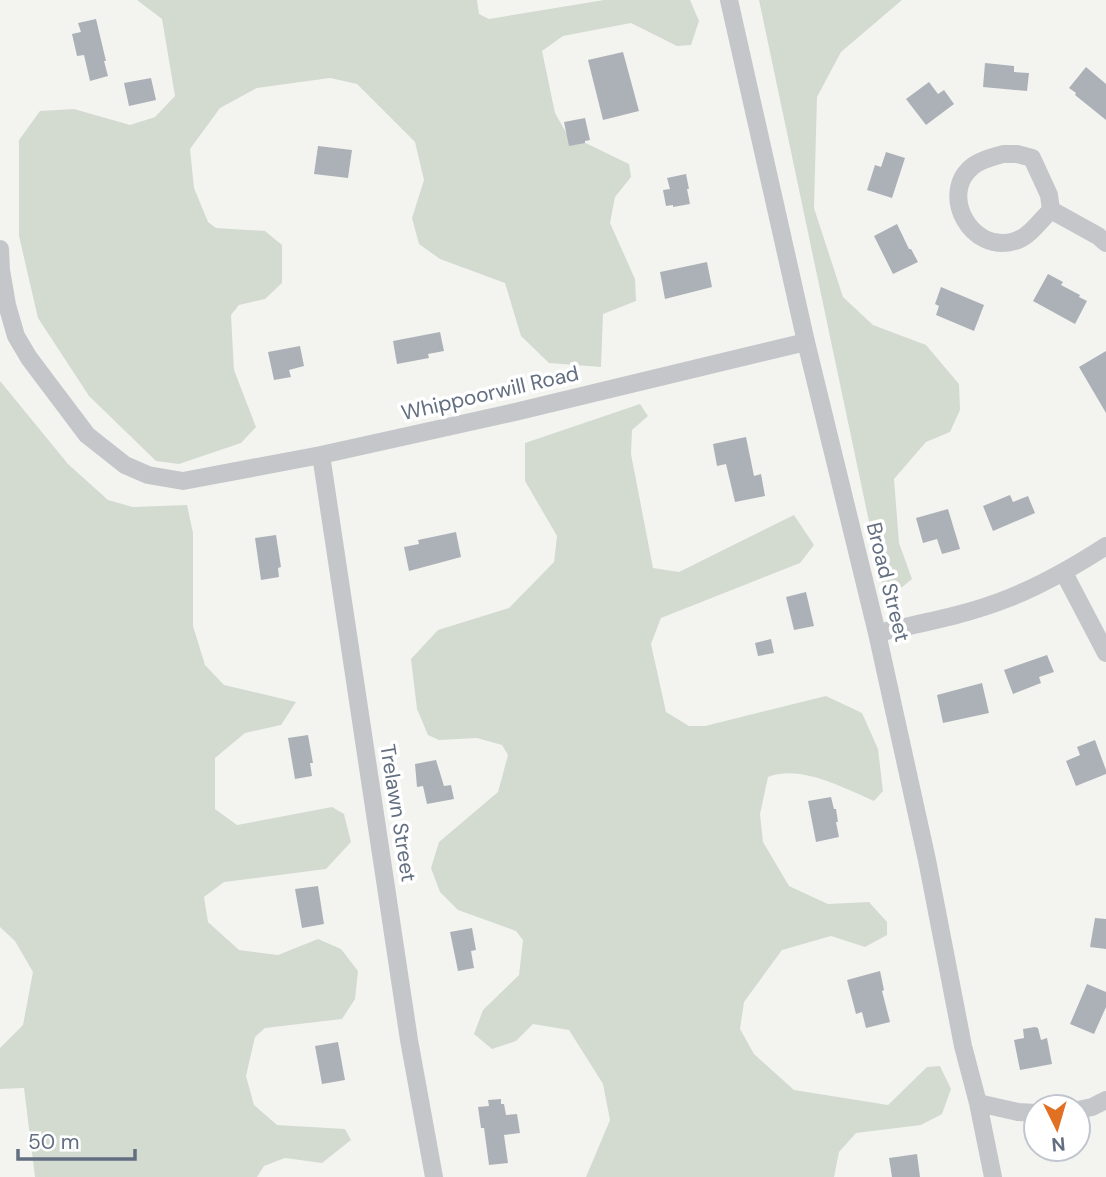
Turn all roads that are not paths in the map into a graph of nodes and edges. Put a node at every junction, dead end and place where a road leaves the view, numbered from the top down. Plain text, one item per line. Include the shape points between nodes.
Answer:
1 (729, 0) edge
2 (1051, 209) junction
3 (1106, 243) edge
4 (0, 249) edge
5 (806, 342) junction
6 (321, 455) junction
7 (1106, 546) edge
8 (1064, 573) junction
9 (877, 634) junction
10 (1106, 653) edge
11 (978, 1102) junction
12 (1022, 1112) edge
13 (434, 1177) edge
14 (993, 1177) edge

1 - 5 street, Broad Street
2 - 2 street via 1032,158 1003,154 985,159 962,179 960,206 965,220 974,234 986,240 1014,242
2 - 3 street
4 - 6 street, Whippoorwill Road via 16,336 87,435 125,465 148,475 183,481
5 - 6 street, Whippoorwill Road
5 - 9 street, Broad Street
6 - 13 street, Trelawn Street
7 - 8 street
8 - 9 street via 964,613
8 - 10 street
9 - 11 street, Broad Street
11 - 12 street
11 - 14 street, Broad Street

